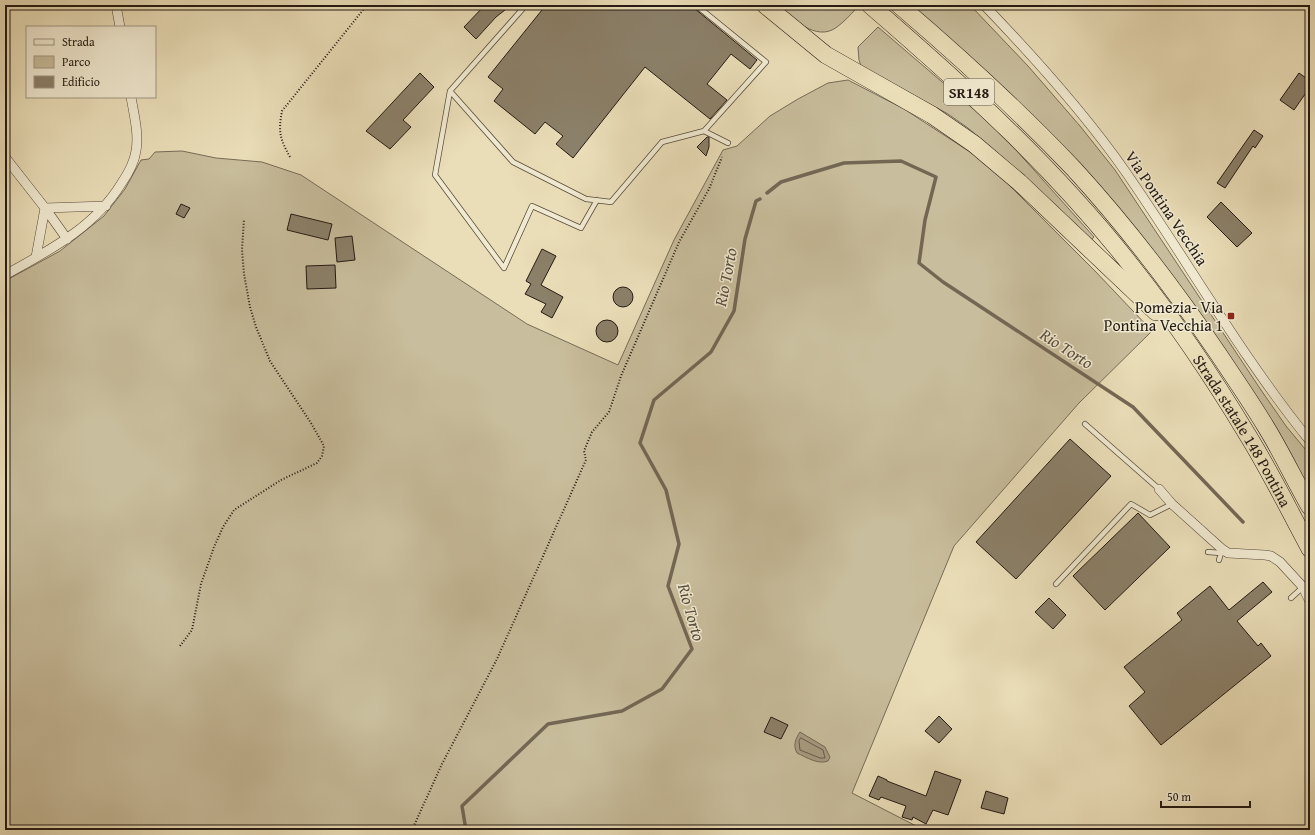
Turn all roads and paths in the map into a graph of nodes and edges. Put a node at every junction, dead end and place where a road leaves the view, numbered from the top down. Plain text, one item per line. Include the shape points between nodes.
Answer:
1 (116, 5) edge
2 (365, 5) edge
3 (526, 5) edge
4 (696, 5) edge
5 (765, 5) edge
6 (870, 5) edge
7 (899, 5) edge
8 (984, 5) edge
9 (120, 26) edge
10 (450, 91) junction
11 (131, 98) edge
12 (704, 131) junction
13 (728, 143) dead end
14 (5, 157) edge
15 (290, 157) dead end
16 (722, 157) dead end
17 (597, 200) junction
18 (106, 206) junction
19 (45, 208) junction
20 (244, 219) dead end
21 (67, 239) junction
22 (36, 257) junction
23 (5, 275) edge
24 (1186, 340) junction
25 (1085, 424) dead end
26 (1310, 441) edge
27 (1159, 489) joint
28 (1172, 504) junction
29 (1310, 507) edge
30 (1310, 549) edge
31 (1208, 552) dead end
32 (1225, 553) junction
33 (1219, 560) dead end
34 (1056, 584) dead end
35 (1303, 587) junction
36 (1291, 598) dead end
37 (1310, 602) edge
38 (180, 646) dead end
39 (412, 830) edge

1 - 9 street
2 - 15 path via 282,111 279,130 282,144
3 - 10 lane
4 - 12 lane via 766,62
5 - 24 highway via 826,55 932,115 983,151
6 - 24 highway, Strada statale 148 Pontina / SR148 via 993,114 1063,186 1132,266
7 - 29 highway, Strada statale 148 Pontina / SR148 via 991,86 1074,170 1117,218 1188,310 1266,427
8 - 26 street, Via Pontina Vecchia via 1050,76 1111,152 1173,241 1259,374
10 - 17 lane via 513,162 586,199
10 - 17 lane via 436,175 504,268 532,206 581,228
11 - 18 street via 137,133 135,153 126,176
12 - 13 lane
12 - 17 lane via 662,142 611,202
14 - 19 street
16 - 39 path via 709,190 679,242 621,376 609,412 589,438 584,451 586,460 497,659 442,764
18 - 19 street
18 - 21 street
19 - 21 street
19 - 22 street
20 - 38 path via 244,274 256,327 270,361 324,446 317,463 281,480 234,510 223,527 212,554 202,584 192,630
21 - 22 street
22 - 23 street
24 - 30 highway, Strada statale 148 Pontina via 1248,434
25 - 27 lane
27 - 28 street
28 - 32 street
28 - 34 lane via 1150,515 1131,504
31 - 32 lane
32 - 33 lane
32 - 35 street via 1271,556
35 - 36 lane
35 - 37 street

